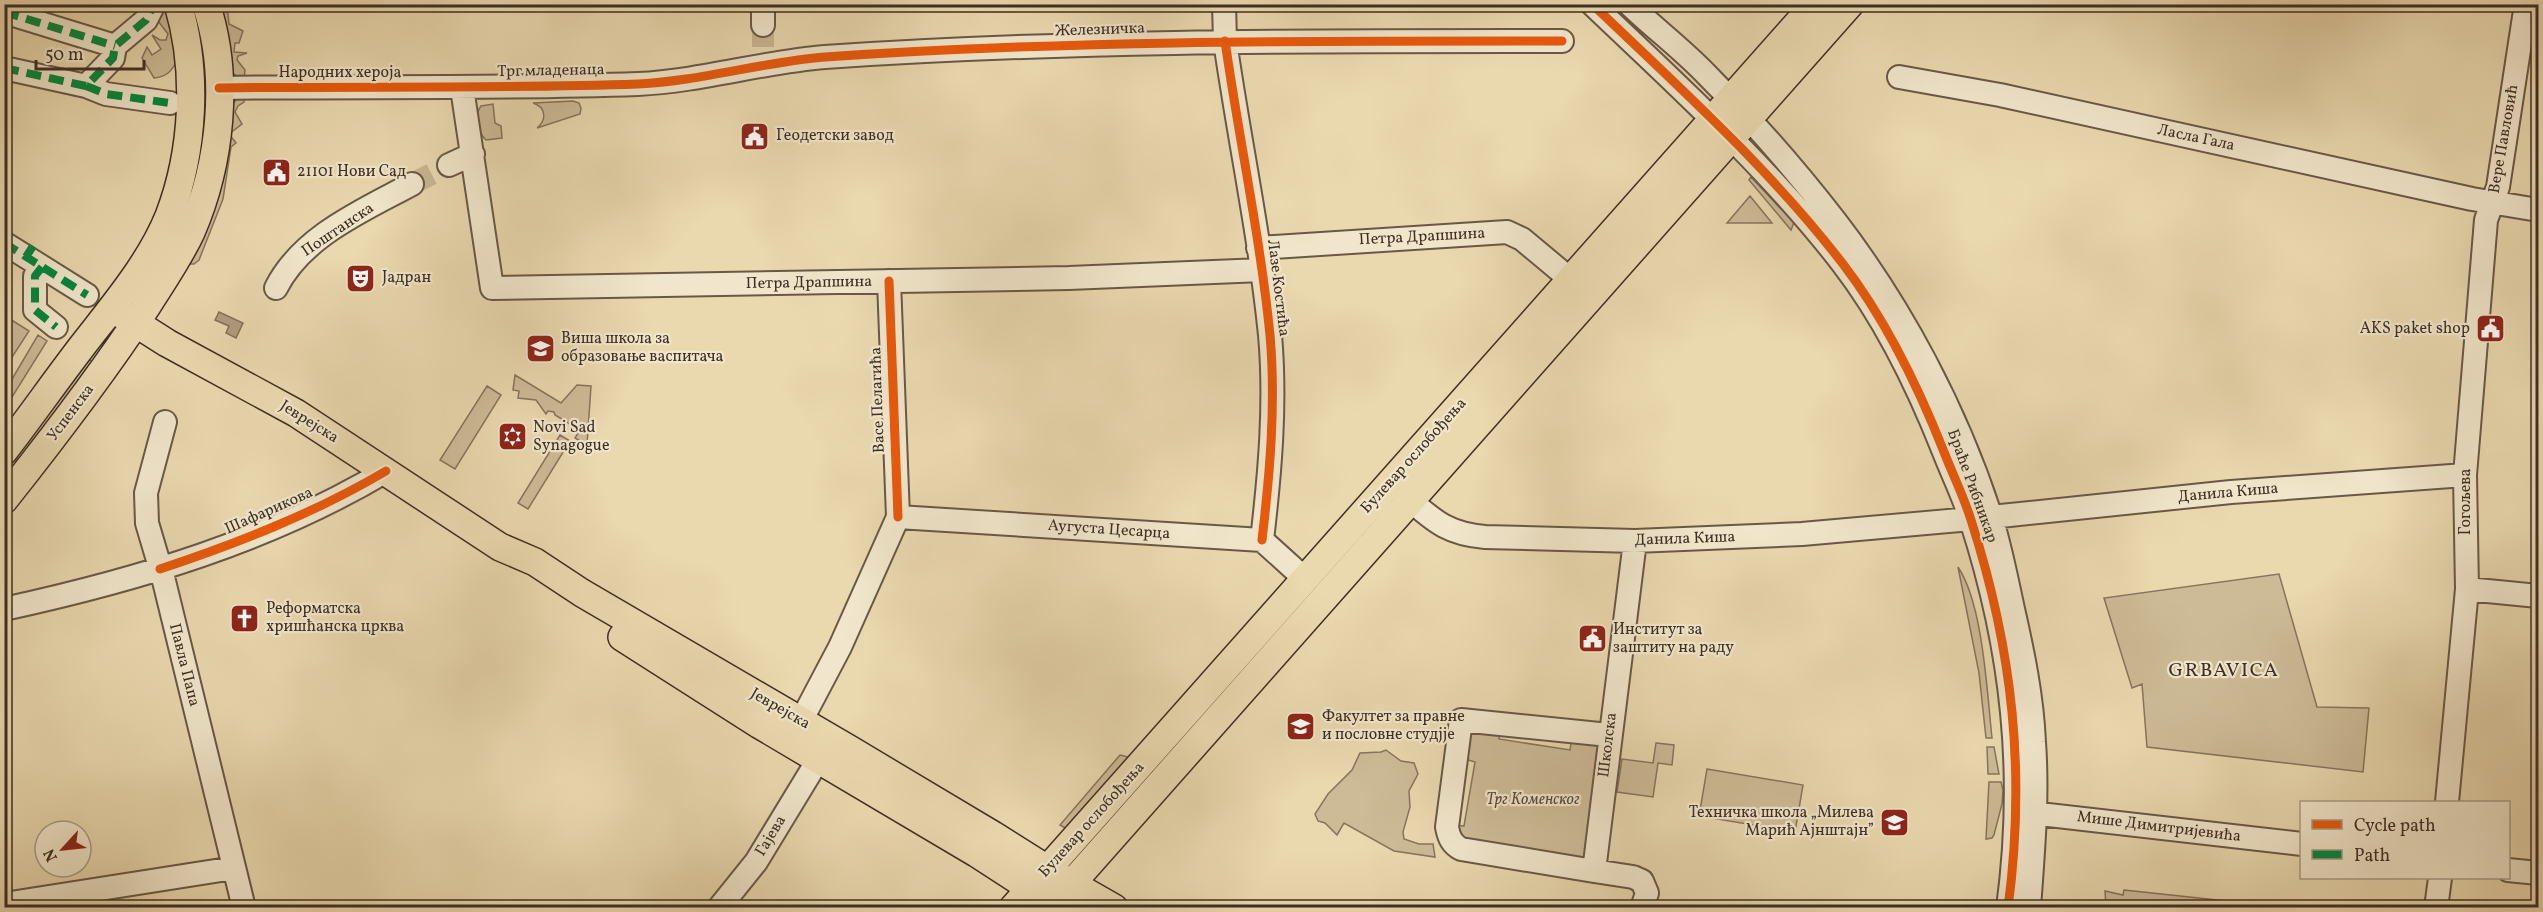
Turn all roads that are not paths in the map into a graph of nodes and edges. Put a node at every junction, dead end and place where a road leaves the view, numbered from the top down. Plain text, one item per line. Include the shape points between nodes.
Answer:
1 (206, 4) edge
2 (1224, 4) edge
3 (1592, 4) edge
4 (1629, 4) edge
5 (1815, 4) edge
6 (1850, 4) edge
7 (2526, 4) edge
8 (166, 5) edge
9 (4, 12) edge
10 (763, 35) edge
11 (1225, 41) junction
12 (1562, 42) dead end
13 (115, 46) junction
14 (4, 68) edge
15 (1899, 76) dead end
16 (641, 84) joint
17 (86, 86) junction
18 (219, 88) junction
19 (462, 88) junction
20 (170, 103) dead end
21 (1730, 120) junction
22 (473, 154) junction
23 (449, 165) tunnel mouth
24 (412, 184) tunnel mouth
25 (2492, 203) junction
26 (2538, 210) edge
27 (4, 243) edge
28 (1258, 248) junction
29 (34, 257) junction
30 (1262, 270) junction
31 (168, 272) junction
32 (1570, 279) junction
33 (888, 281) junction
34 (276, 288) dead end
35 (87, 295) dead end
36 (112, 308) junction
37 (136, 323) junction
38 (56, 327) dead end
39 (167, 343) junction
40 (102, 372) junction
41 (165, 422) dead end
42 (4, 451) edge
43 (386, 471) junction
44 (2465, 475) junction
45 (4, 500) edge
46 (1410, 500) junction
47 (898, 517) junction
48 (1981, 518) junction
49 (1262, 540) junction
50 (1635, 541) junction
51 (500, 547) junction
52 (160, 569) junction
53 (1305, 579) junction
54 (2467, 589) junction
55 (2538, 596) edge
56 (4, 609) edge
57 (801, 721) junction
58 (1609, 735) junction
59 (818, 760) junction
60 (2447, 801) edge
61 (2027, 812) junction
62 (2300, 844) edge
63 (234, 868) junction
64 (2510, 870) edge
65 (1594, 871) junction
66 (2538, 873) edge
67 (2440, 879) edge
68 (1048, 893) edge
69 (4, 904) edge
70 (244, 908) edge
71 (718, 908) edge
72 (1114, 908) edge
73 (1642, 908) edge
74 (2008, 908) edge
75 (2029, 908) edge
76 (2436, 908) edge

1 - 18 main road, Успенска
2 - 11 street, Лазе Костића
3 - 21 street
4 - 21 street via 1705,73
5 - 21 main road, Булевар ослобођења
6 - 21 main road, Булевар ослобођења
7 - 25 street, Вере Павловић via 2498,187
8 - 13 street
8 - 36 main road, Успенска via 188,51 190,81 183,165 164,226
9 - 13 street
10 - 11 street, Железничка via 822,57
10 - 16 street, Железничка via 678,80
11 - 12 street, Железничка
11 - 28 street, Лазе Костића
13 - 17 street via 113,58
14 - 17 street
15 - 25 street, Ласла Гала
16 - 19 street, Трг младенаца
17 - 20 street via 106,94
18 - 19 street, Народних хероја
18 - 31 main road, Успенска via 217,131 207,183 191,232
19 - 22 street
21 - 32 main road, Булевар ослобођења
21 - 46 main road, Булевар ослобођења
21 - 48 street, Браће Рибникар via 1778,152 1836,222 1884,293 1920,354 1967,452
22 - 23 street
22 - 33 street, Петра Драпшина via 492,288
24 - 34 street, Поштанска via 350,218 314,244 287,269
25 - 26 street, Ласла Гала
25 - 44 street, Гогољева via 2486,220
27 - 29 street
28 - 30 street, Лазе Костића
28 - 32 street, Петра Драпшина via 1507,232 1522,239
29 - 35 street
29 - 38 street via 35,310
30 - 33 street, Петра Драпшина
30 - 49 street, Лазе Костића via 1272,387 1269,484
31 - 37 main road, Успенска
31 - 39 main road via 164,315
32 - 53 main road, Булевар ослобођења
33 - 47 street, Васе Пелагића
36 - 37 main road, Јеврејска
36 - 42 main road, Успенска
37 - 39 main road, Јеврејска
37 - 40 main road, Успенска
39 - 40 main road via 120,360
39 - 43 main road, Јеврејска via 296,413
40 - 45 main road, Успенска
41 - 52 street, Павла Папа via 146,494 147,523
43 - 51 main road, Јеврејска
43 - 52 street, Шафарикова via 238,543
44 - 48 street, Данила Киша via 2231,492
44 - 54 street, Гогољева
46 - 50 street, Данила Киша via 1442,526 1463,535
46 - 68 main road, Булевар ослобођења
47 - 49 street, Аугуста Цесарца
47 - 57 street, Васе Пелагића via 840,647
48 - 50 street, Данила Киша via 1802,534
48 - 61 street, Браће Рибникар via 2027,679 2034,741
49 - 53 street
50 - 58 street, Школска
51 - 57 main road, Јеврејска via 535,562
51 - 59 main road, Јеврејска via 518,568
52 - 56 street, Шафарикова
52 - 63 street, Павла Папа
53 - 68 main road, Булевар ослобођења
54 - 55 street
54 - 60 street, Гогољева
57 - 68 main road, Јеврејска via 983,828
58 - 65 street, Школска
58 - 65 street via 1461,720 1447,827 1454,845 1461,849
59 - 68 main road, Јеврејска
59 - 71 street, Гајева via 756,862
61 - 62 street, Мише Димитријевића
61 - 74 street, Браће Рибникар
61 - 75 street, Браће Рибникар
63 - 69 street
63 - 70 street, Павла Папа
64 - 66 street
65 - 73 street via 1642,881 1647,893
67 - 76 street
68 - 72 main road

